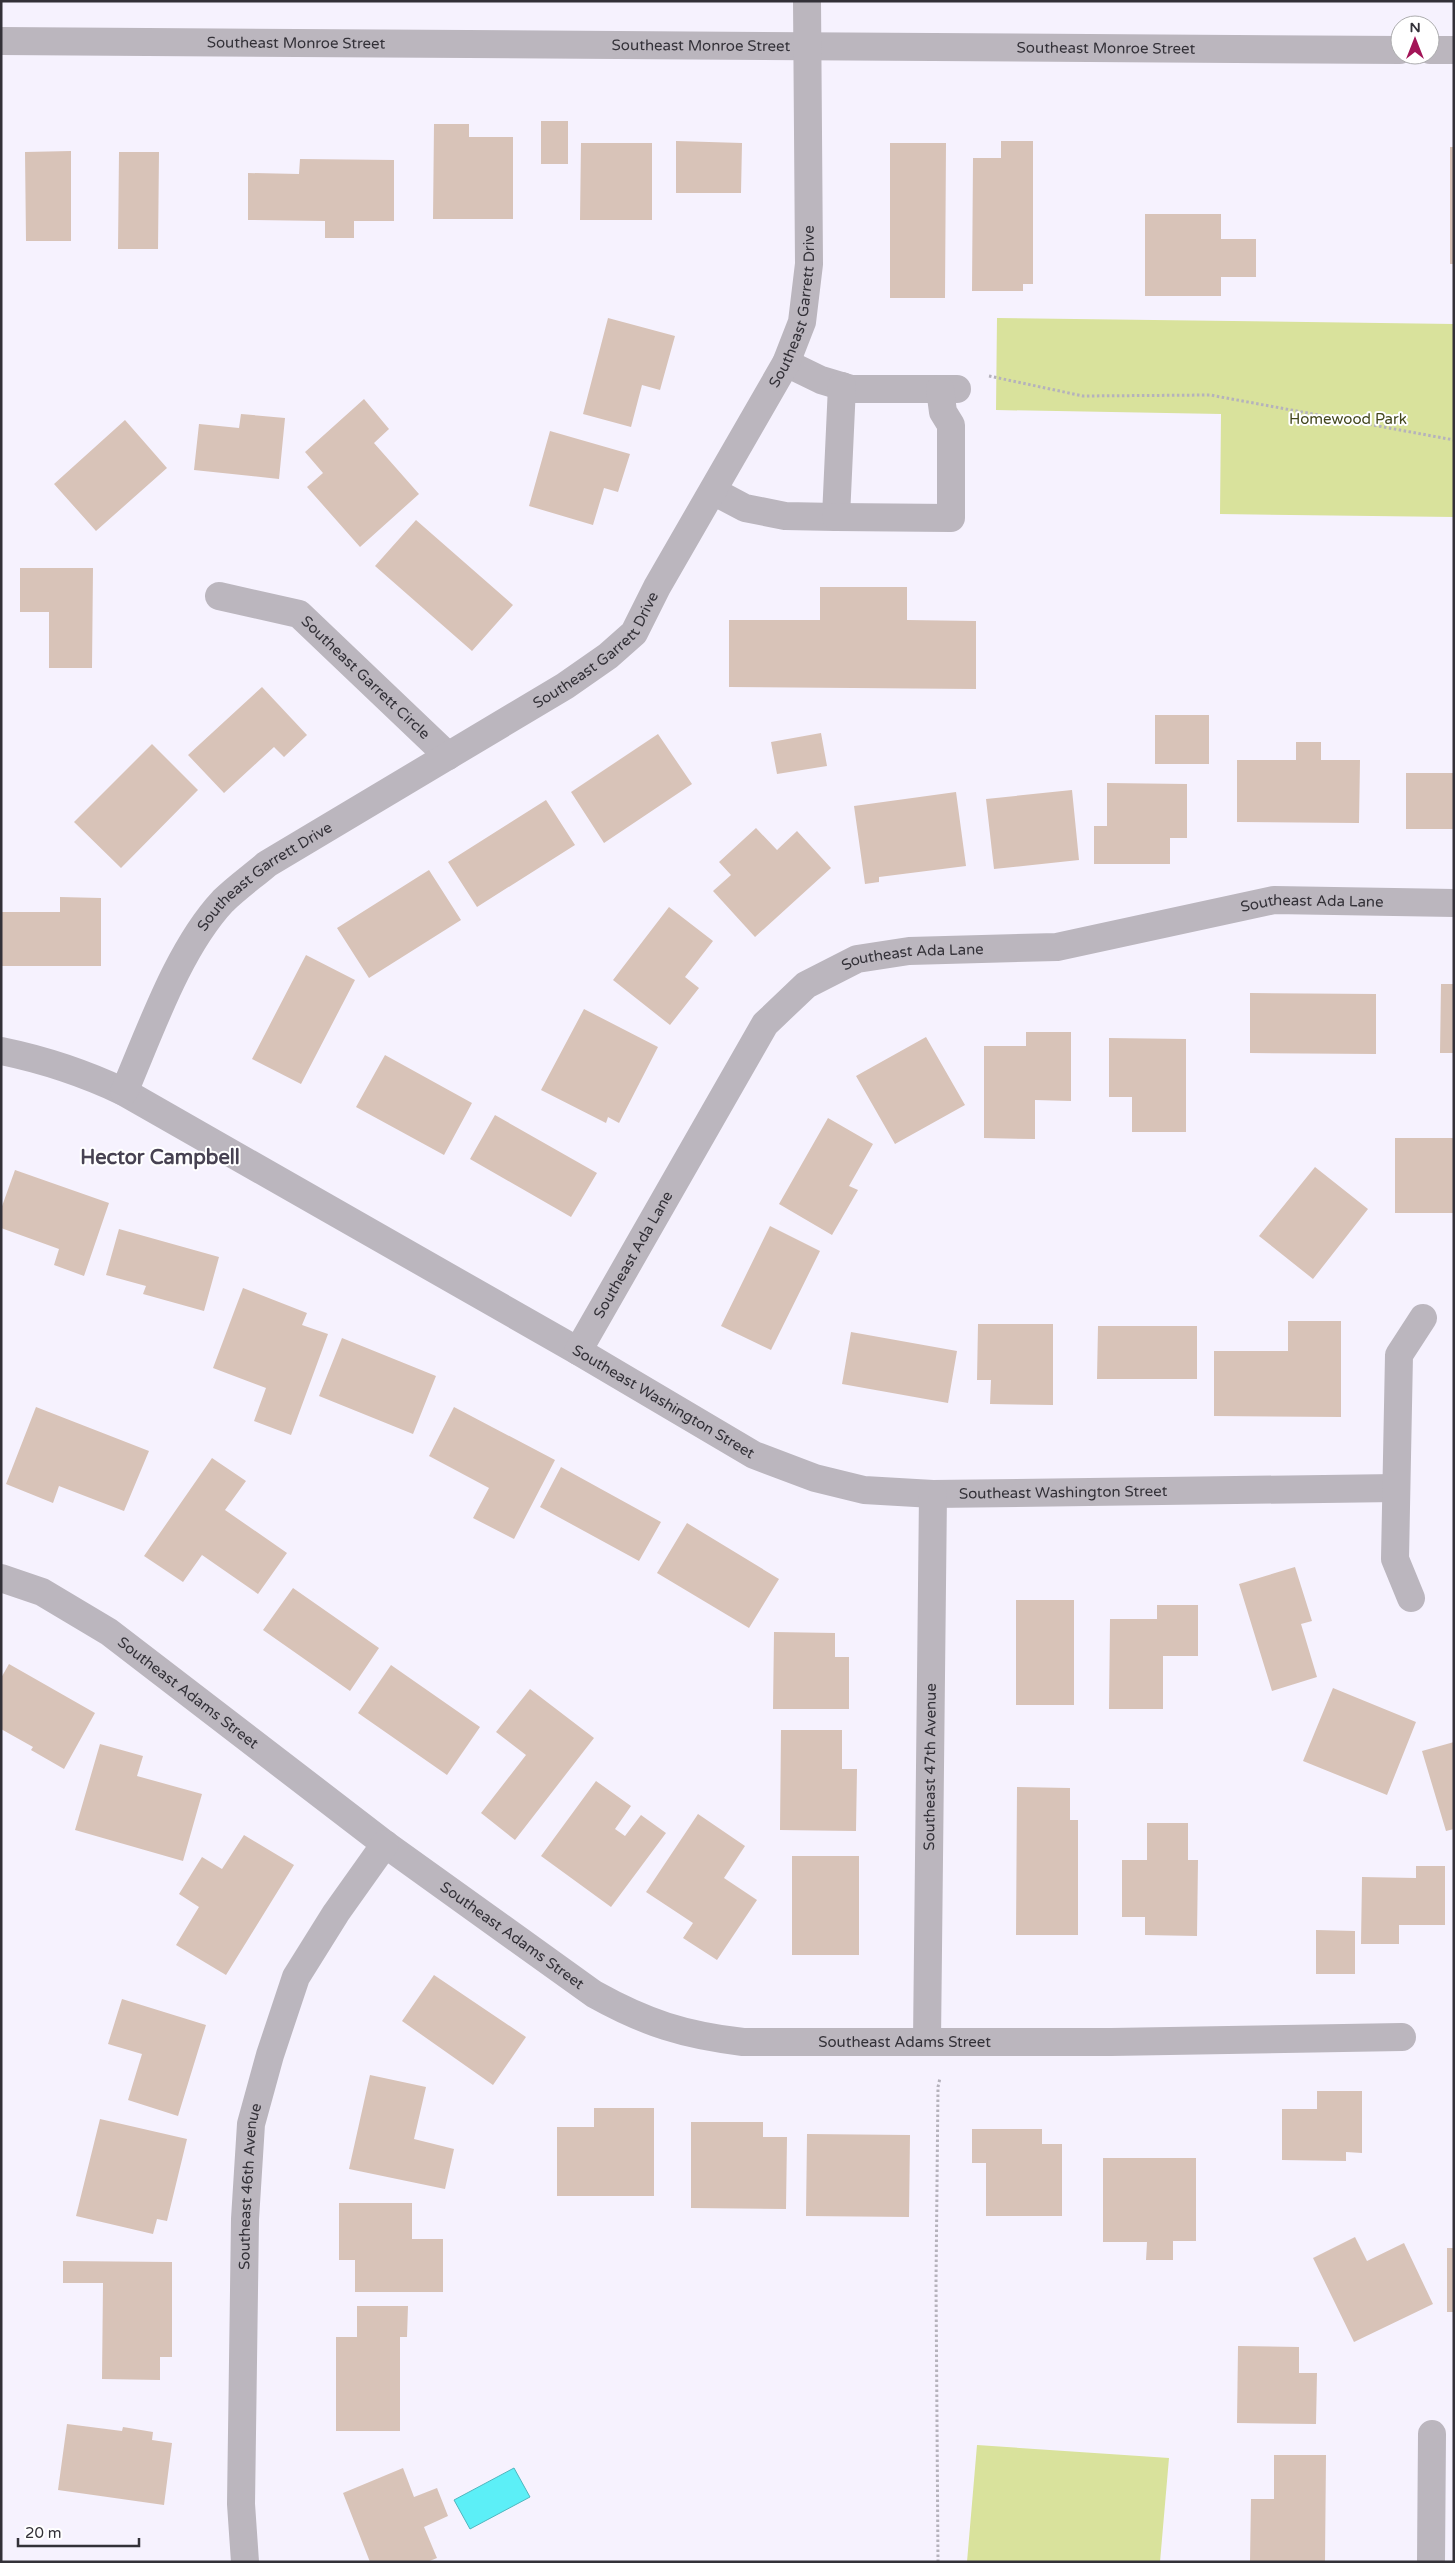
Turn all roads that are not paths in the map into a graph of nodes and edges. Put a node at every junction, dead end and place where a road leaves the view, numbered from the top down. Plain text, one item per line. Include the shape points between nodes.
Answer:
1 (807, 1) edge
2 (1, 41) edge
3 (806, 46) junction
4 (1390, 50) edge
5 (1440, 50) edge
6 (1454, 50) edge
7 (786, 363) junction
8 (842, 386) junction
9 (713, 491) junction
10 (836, 517) junction
11 (219, 596) dead end
12 (448, 756) junction
13 (1454, 903) edge
14 (1, 1051) edge
15 (124, 1092) junction
16 (1423, 1318) dead end
17 (578, 1350) junction
18 (1396, 1488) junction
19 (933, 1494) junction
20 (1, 1578) edge
21 (1411, 1598) dead end
22 (385, 1844) junction
23 (1402, 2037) dead end
24 (939, 2041) junction
25 (1432, 2434) dead end
26 (245, 2562) edge
27 (1431, 2562) edge

1 - 3 street
2 - 3 street, Southeast Monroe Street
3 - 4 street, Southeast Monroe Street
3 - 7 street, Southeast Garrett Drive via 809,264 802,322
5 - 6 street
7 - 8 street
7 - 9 street, Southeast Garrett Drive
8 - 10 street
8 - 10 street via 852,389 949,389 943,412 951,425 951,518
9 - 10 street via 745,508 785,516
9 - 12 street, Southeast Garrett Drive via 634,632 608,656 565,686
11 - 12 street, Southeast Garrett Circle via 299,614
12 - 15 street, Southeast Garrett Drive via 267,864 223,901 186,953
13 - 17 street, Southeast Ada Lane via 1274,900 1057,947 910,951 857,960 806,985 765,1024
14 - 15 street, Southeast Washington Street via 46,1060
15 - 17 street, Southeast Washington Street
16 - 18 street via 1399,1355
17 - 19 street, Southeast Washington Street via 754,1454 815,1478 864,1490
18 - 19 street, Southeast Washington Street
18 - 21 street via 1395,1559
19 - 24 street, Southeast 47th Avenue
20 - 22 street, Southeast Adams Street via 42,1592 109,1632
22 - 24 street, Southeast Adams Street via 594,1994 660,2026 701,2037 742,2042
22 - 26 street, Southeast 46th Avenue via 336,1912 296,1977 251,2124 245,2219 241,2504
23 - 24 street, Southeast Adams Street
25 - 27 street

